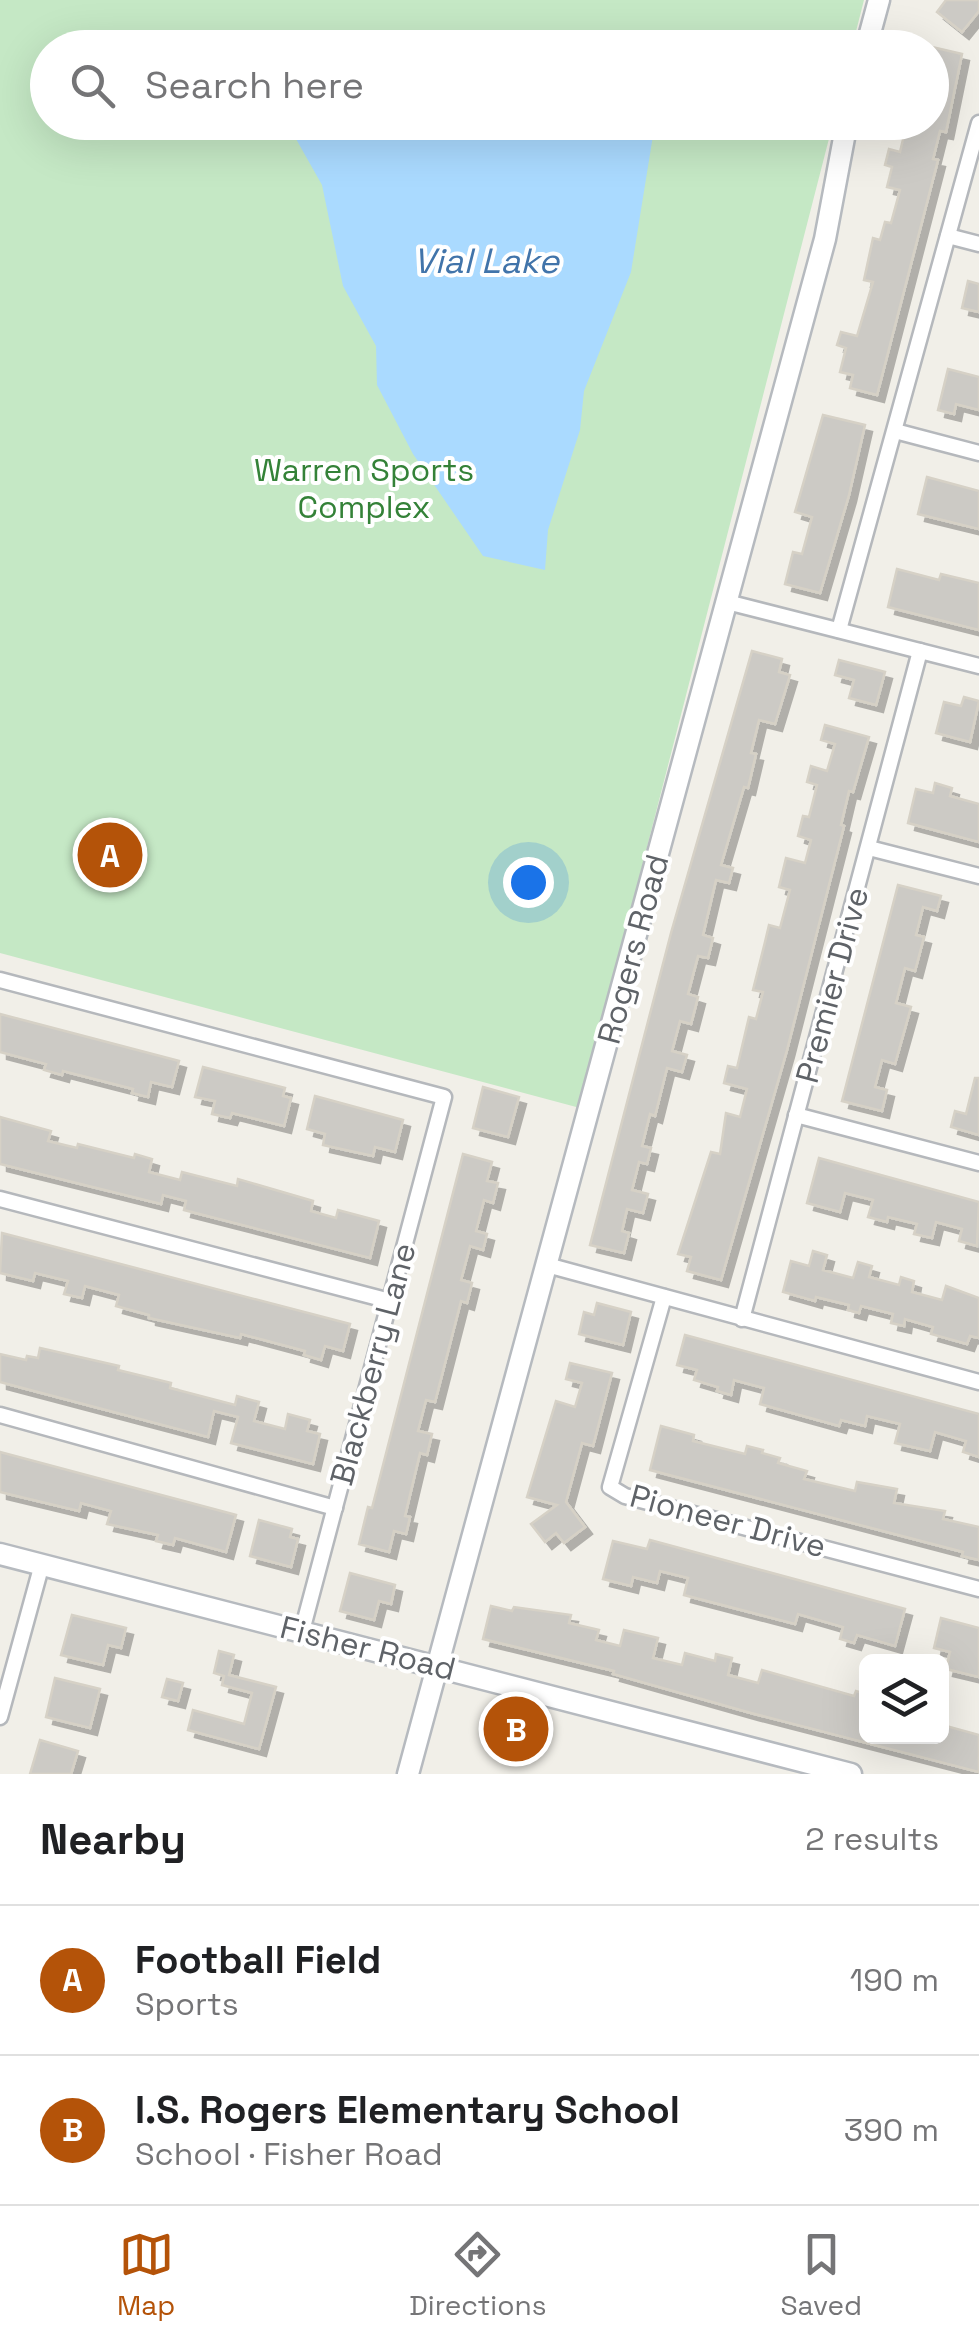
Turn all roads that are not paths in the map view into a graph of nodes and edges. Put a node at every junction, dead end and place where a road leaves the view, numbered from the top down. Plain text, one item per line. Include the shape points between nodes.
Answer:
1 (879, 0) edge
2 (871, 30) edge
3 (979, 123) edge
4 (844, 140) edge
5 (948, 236) junction
6 (979, 244) edge
7 (895, 430) junction
8 (979, 453) edge
9 (726, 602) junction
10 (839, 630) junction
11 (920, 650) junction
12 (979, 666) edge
13 (868, 848) junction
14 (979, 876) edge
15 (0, 980) edge
16 (796, 1115) junction
17 (979, 1163) edge
18 (0, 1199) edge
19 (547, 1265) junction
20 (664, 1297) junction
21 (390, 1301) junction
22 (742, 1318) junction
23 (979, 1382) edge
24 (0, 1415) edge
25 (334, 1508) junction
26 (0, 1554) edge
27 (42, 1564) junction
28 (979, 1589) edge
29 (302, 1631) junction
30 (438, 1666) junction
31 (0, 1717) edge
32 (844, 1773) edge
33 (408, 1774) edge

1 - 2 street
3 - 5 street
4 - 9 street, Rogers Road via 832,210
5 - 6 street
5 - 7 street
7 - 8 street
7 - 10 street
9 - 10 street
9 - 19 street, Rogers Road
10 - 11 street
11 - 12 street
11 - 13 street, Premier Drive
13 - 14 street
13 - 16 street, Premier Drive
15 - 21 street, Blackberry Lane via 444,1098
16 - 17 street
16 - 22 street, Premier Drive
18 - 21 street
19 - 20 street
19 - 30 street, Rogers Road
20 - 22 street
20 - 28 street, Pioneer Drive via 610,1488
21 - 25 street, Blackberry Lane
22 - 23 street
24 - 25 street
25 - 29 street, Blackberry Lane
26 - 27 street, Fisher Road
27 - 29 street, Fisher Road
27 - 31 street
29 - 30 street, Fisher Road
30 - 32 street, Fisher Road
30 - 33 street, Rogers Road

